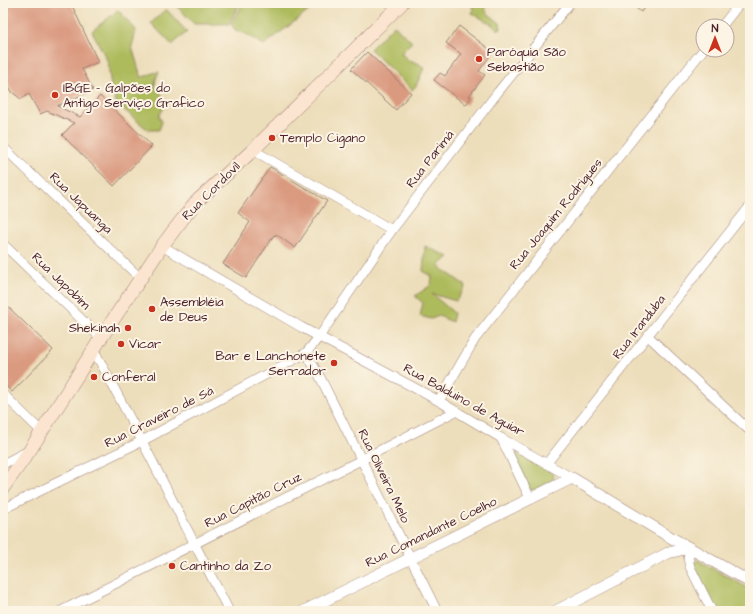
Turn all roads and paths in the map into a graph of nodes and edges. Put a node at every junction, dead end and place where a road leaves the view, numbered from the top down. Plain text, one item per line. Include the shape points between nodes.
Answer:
1 (402, 3) edge
2 (570, 3) edge
3 (740, 3) edge
4 (728, 18) edge
5 (697, 58) edge
6 (3, 147) edge
7 (253, 150) junction
8 (750, 206) edge
9 (392, 230) junction
10 (3, 244) edge
11 (162, 246) junction
12 (140, 278) junction
13 (648, 336) junction
14 (319, 337) junction
15 (101, 338) junction
16 (94, 350) junction
17 (306, 353) junction
18 (3, 394) edge
19 (439, 401) junction
20 (456, 411) junction
21 (41, 431) junction
22 (750, 431) edge
23 (501, 438) junction
24 (142, 441) junction
25 (30, 450) junction
26 (361, 460) junction
27 (546, 463) junction
28 (3, 464) edge
29 (572, 478) junction
30 (3, 488) edge
31 (530, 498) junction
32 (3, 509) edge
33 (670, 537) junction
34 (194, 545) junction
35 (690, 549) junction
36 (670, 552) junction
37 (410, 558) junction
38 (688, 561) junction
39 (750, 582) edge
40 (61, 611) edge
41 (229, 611) edge
42 (304, 611) edge
43 (437, 611) edge
44 (556, 611) edge
45 (712, 611) edge

1 - 7 main road, Rua Cordovil
2 - 9 street, Rua Parimá
3 - 4 street
5 - 19 street, Rua Joaquim Rodrigues via 475,339
6 - 12 street, Rua Japuanga
7 - 9 street
7 - 11 main road, Rua Cordovil via 197,201
8 - 13 street, Rua Iranduba
9 - 14 street, Rua Parimá
10 - 15 street, Rua Japobim
11 - 12 main road, Rua Cordovil
11 - 14 street, Rua Balduino de Aguiar
12 - 15 main road, Rua Cordovil
13 - 22 street
13 - 27 street, Rua Iranduba
14 - 17 street, Rua Craveiro de Sá
14 - 19 street, Rua Balduino de Aguiar
15 - 16 main road, Rua Cordovil
16 - 21 main road, Rua Cordovil
16 - 24 street
17 - 24 street, Rua Craveiro de Sá
17 - 26 street, Rua Oliveira Melo
18 - 21 street
19 - 20 street, Rua Balduino de Aguiar
20 - 23 street, Rua Balduino de Aguiar
20 - 26 street, Rua Capitão Cruz
21 - 25 main road, Rua Cordovil
23 - 27 street, Rua Balduino de Aguiar
23 - 31 street
24 - 32 street, Rua Craveiro de Sá
24 - 34 street
25 - 28 street
25 - 30 main road, Rua Cordovil
26 - 34 street, Rua Capitão Cruz
26 - 37 street, Rua Oliveira Melo
27 - 29 street, Rua Balduino de Aguiar
29 - 31 street, Rua Comandante Coelho
29 - 33 street, Rua Balduino de Aguiar
31 - 37 street, Rua Comandante Coelho
33 - 35 street, Rua Balduino de Aguiar
33 - 36 street
34 - 40 street, Rua Capitão Cruz
34 - 41 street
35 - 36 street
35 - 38 street
35 - 39 street, Rua Balduino de Aguiar
36 - 38 street via 680,553
36 - 44 street
37 - 42 street, Rua Comandante Coelho
37 - 43 street, Rua Oliveira Melo
38 - 45 street

